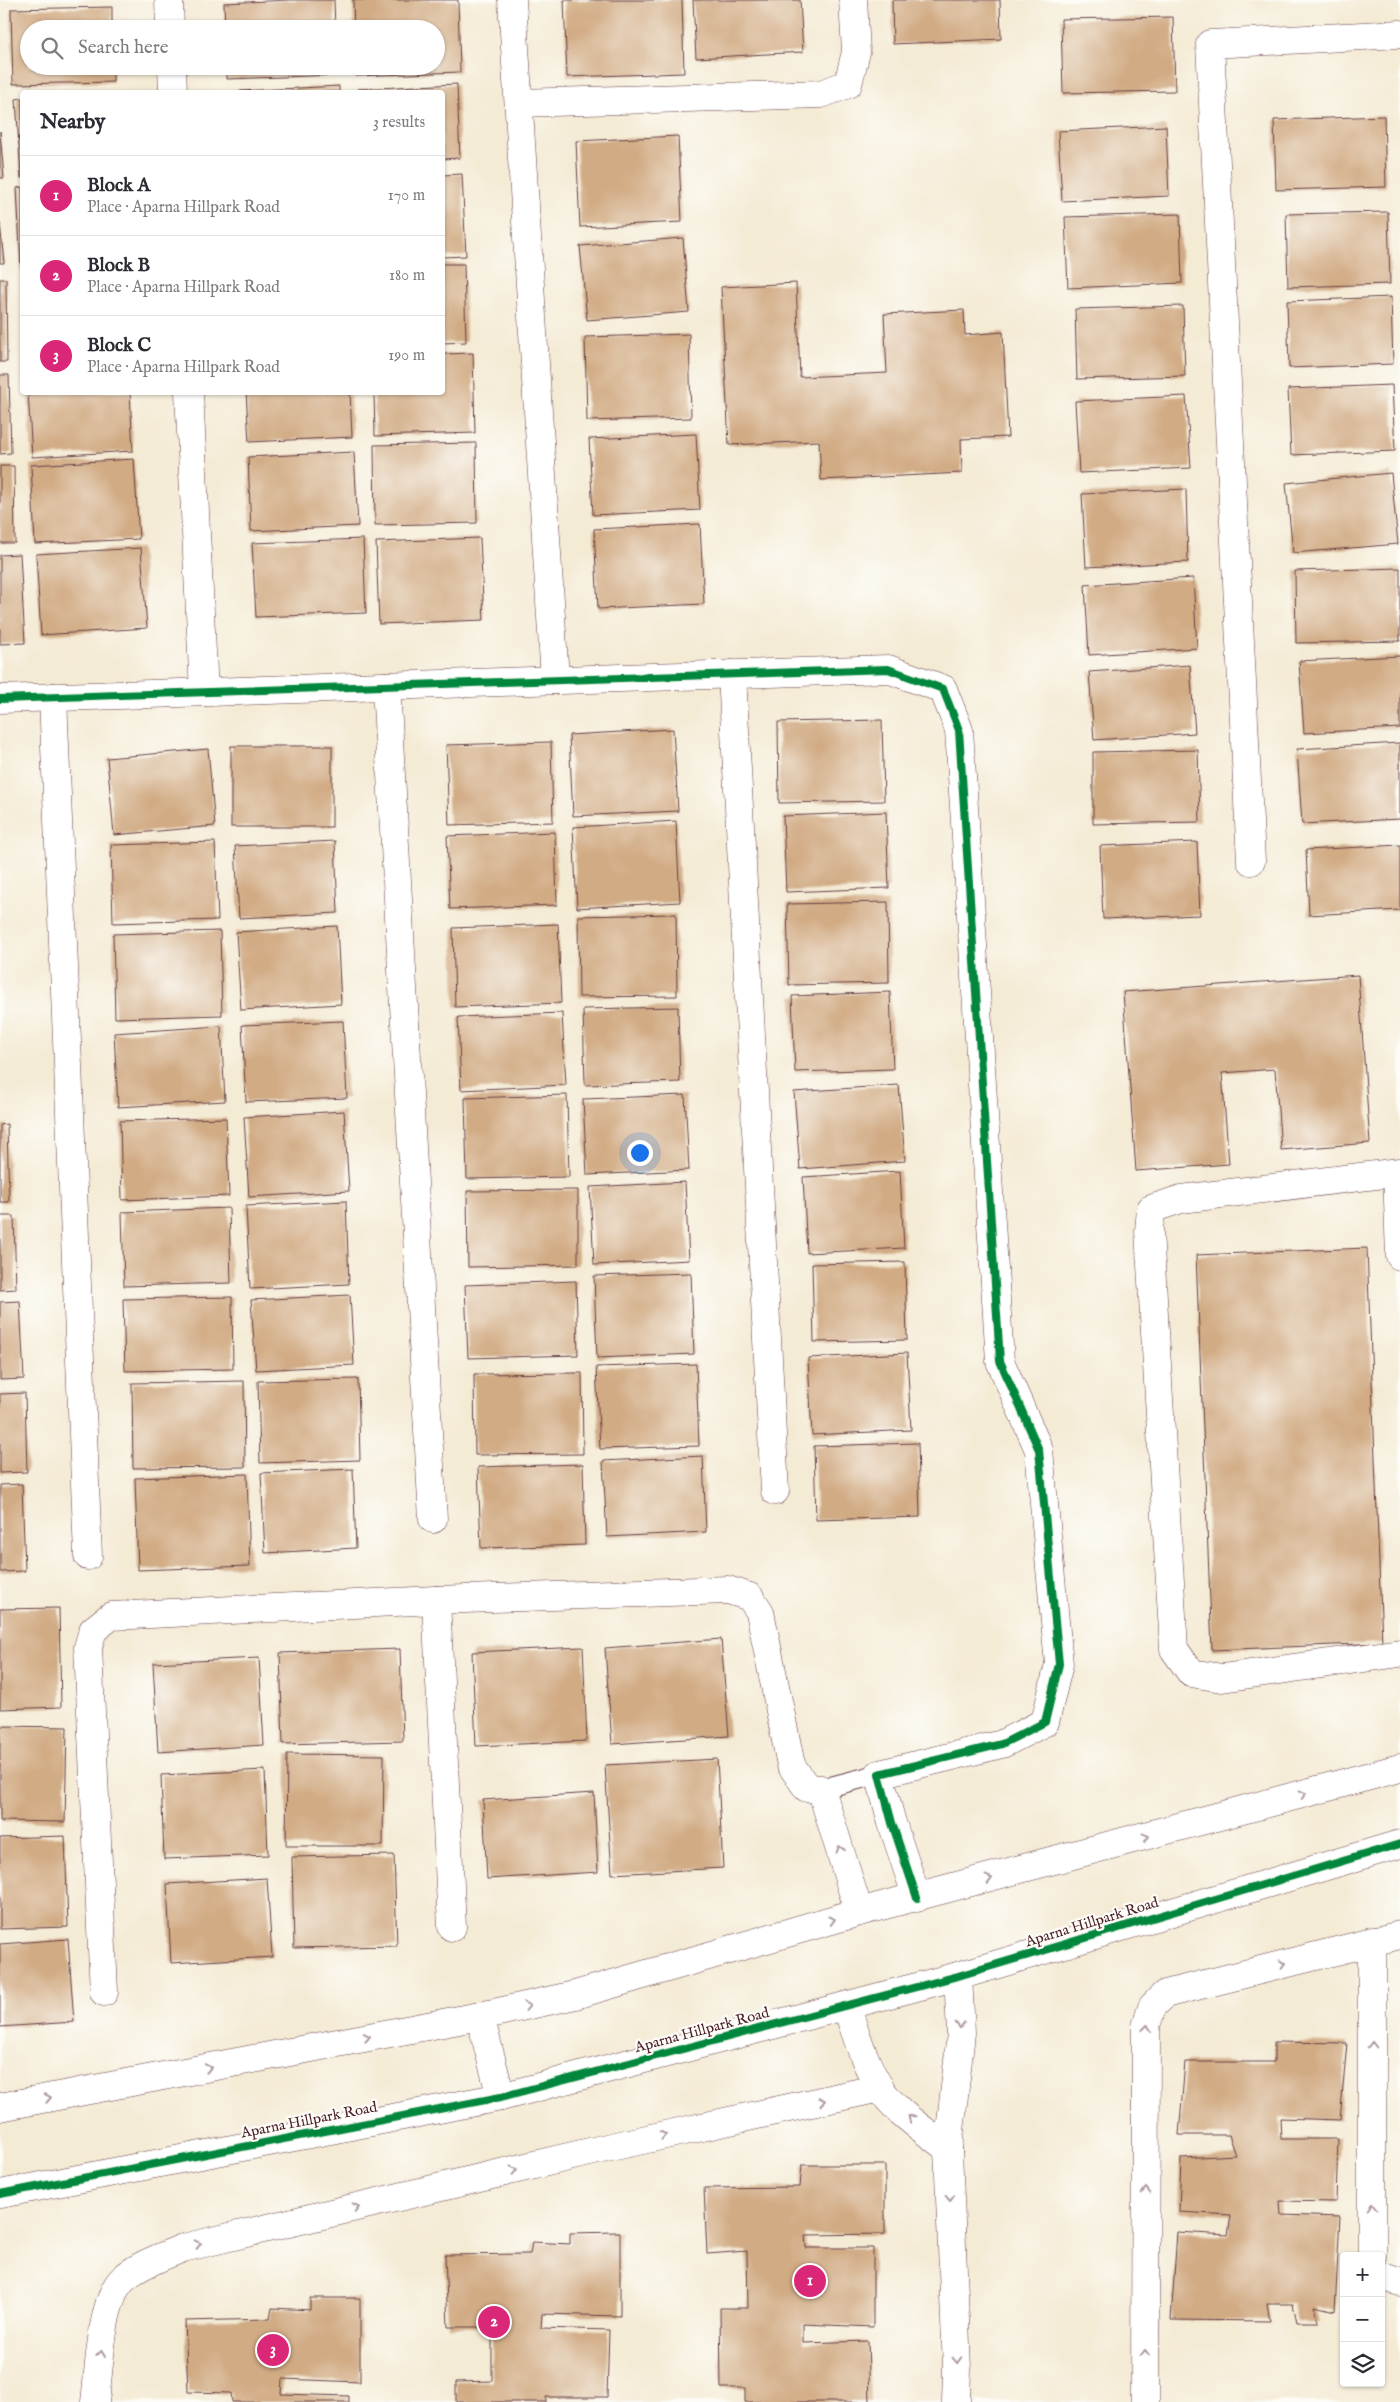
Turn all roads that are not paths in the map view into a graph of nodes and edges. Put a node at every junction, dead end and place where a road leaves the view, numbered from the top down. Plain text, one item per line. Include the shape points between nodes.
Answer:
1 (169, 0) edge
2 (512, 0) edge
3 (853, 0) edge
4 (170, 20) edge
5 (1400, 34) edge
6 (173, 75) edge
7 (174, 90) edge
8 (519, 103) junction
9 (188, 395) edge
10 (732, 674) junction
11 (556, 680) junction
12 (386, 686) junction
13 (204, 692) junction
14 (53, 697) junction
15 (0, 699) edge
16 (1251, 861) dead end
17 (1398, 1173) edge
18 (1400, 1256) edge
19 (776, 1491) dead end
20 (433, 1519) dead end
21 (88, 1556) dead end
22 (436, 1600) junction
23 (1400, 1652) edge
24 (1400, 1768) edge
25 (879, 1774) junction
26 (821, 1789) junction
27 (1400, 1844) edge
28 (917, 1898) junction
29 (860, 1912) junction
30 (452, 1927) dead end
31 (1400, 1935) edge
32 (1372, 1941) junction
33 (958, 1976) junction
34 (104, 1992) dead end
35 (846, 2006) junction
36 (480, 2016) junction
37 (880, 2088) junction
38 (501, 2096) junction
39 (0, 2107) edge
40 (948, 2149) junction
41 (0, 2194) edge
42 (1372, 2252) edge
43 (1385, 2277) edge
44 (1400, 2282) edge
45 (95, 2402) edge
46 (956, 2402) edge
47 (1145, 2402) edge

1 - 4 street
2 - 8 street
3 - 8 street via 856,52 848,84 821,94
5 - 16 street via 1210,44
6 - 7 street
8 - 11 street
9 - 13 street
10 - 11 street
10 - 19 street
10 - 25 street via 888,669 943,689 959,730 1000,1361 1038,1450 1059,1664 1045,1722 1002,1744
11 - 12 street
12 - 13 street
12 - 20 street
13 - 14 street
14 - 15 street
14 - 21 street
17 - 18 street
17 - 23 street via 1182,1199 1151,1209 1149,1232 1174,1649 1190,1673 1222,1678
22 - 26 street via 728,1590 750,1598 760,1612 791,1765 807,1788
22 - 30 street
22 - 34 street via 111,1616 93,1630 88,1647
28 -> 24 street
25 - 26 lane
25 - 28 street
29 -> 26 street
27 - 33 street, Aparna Hillpark Road
28 - 29 street
36 -> 29 street via 575,1995
31 - 32 street
42 -> 32 street
47 -> 32 street via 1146,2026 1152,2007 1165,1994
33 - 35 street, Aparna Hillpark Road
33 -> 40 street via 961,2033
35 - 37 street
35 - 38 street, Aparna Hillpark Road
36 - 38 street
39 -> 36 street
40 -> 37 street via 896,2107
45 -> 37 street via 105,2316 120,2282 146,2264 184,2248 615,2146
38 - 41 street, Aparna Hillpark Road
40 -> 46 street
43 - 44 street

